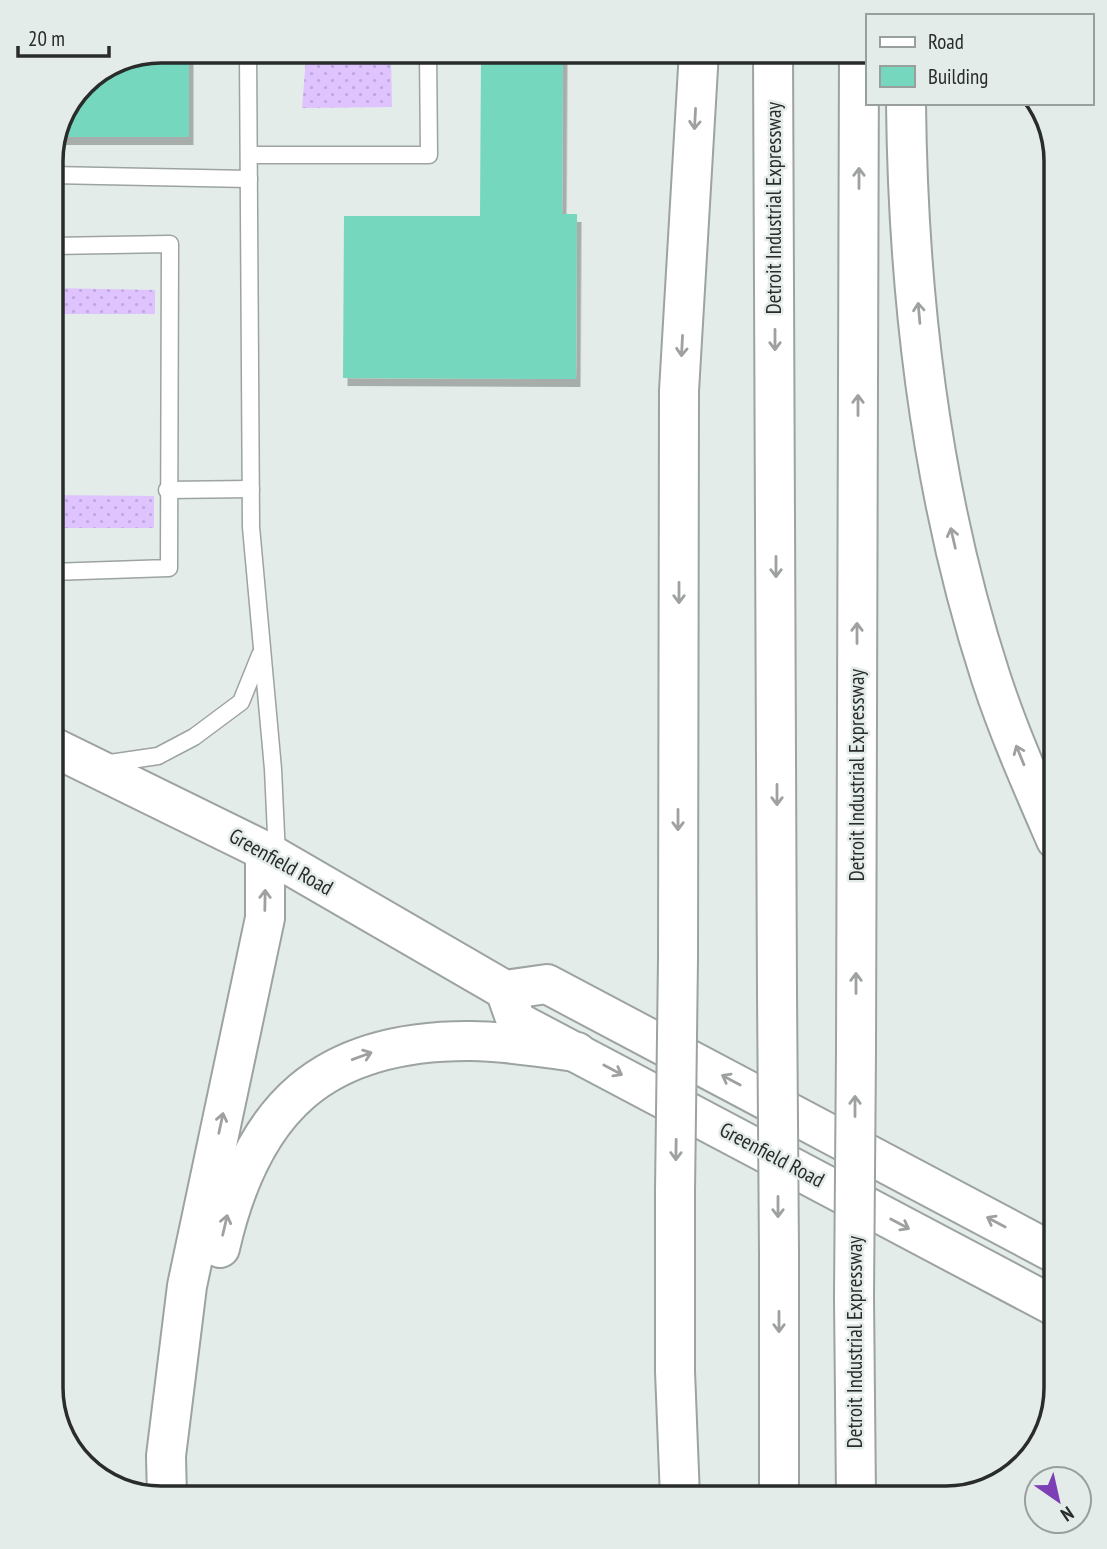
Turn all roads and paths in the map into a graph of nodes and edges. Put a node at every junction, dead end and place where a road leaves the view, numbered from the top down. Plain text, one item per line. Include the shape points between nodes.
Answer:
1 (248, 63) edge
2 (428, 63) edge
3 (698, 63) edge
4 (774, 63) edge
5 (859, 63) edge
6 (906, 105) edge
7 (249, 155) junction
8 (63, 175) edge
9 (249, 179) junction
10 (63, 246) edge
11 (251, 488) junction
12 (167, 490) junction
13 (63, 572) edge
14 (261, 653) junction
15 (63, 751) edge
16 (95, 765) junction
17 (1044, 810) edge
18 (271, 855) junction
19 (505, 990) junction
20 (577, 1052) junction
21 (1044, 1248) edge
22 (1044, 1301) edge
23 (676, 1371) junction
24 (172, 1408) junction
25 (167, 1486) edge
26 (661, 1486) edge
27 (680, 1486) edge
28 (779, 1486) edge
29 (856, 1486) edge

1 - 7 lane
2 - 7 lane via 429,156
3 -> 23 main road, bridge via 679,391
4 -> 28 main road, Detroit Industrial Expressway, bridge
29 -> 5 main road, Detroit Industrial Expressway, bridge
17 -> 6 main road via 991,678 939,471 916,281
7 - 9 lane
8 - 9 lane
9 - 11 lane
10 - 12 lane via 170,244
11 - 12 lane
11 - 14 lane
12 - 13 lane via 169,568
14 - 16 lane via 241,702 194,737 158,756
14 - 18 lane via 273,769
15 - 16 main road, Greenfield Road
16 - 18 main road, Greenfield Road
18 - 19 main road, Greenfield Road
24 -> 18 main road via 187,1286 265,918
19 - 20 main road, Greenfield Road via 516,1021
21 -> 19 main road via 547,984
20 -> 22 main road, Greenfield Road
24 -> 20 main road via 242,1172 259,1140 299,1093 345,1062 395,1046 472,1041
23 - 26 main road
23 - 27 main road
24 - 25 main road

